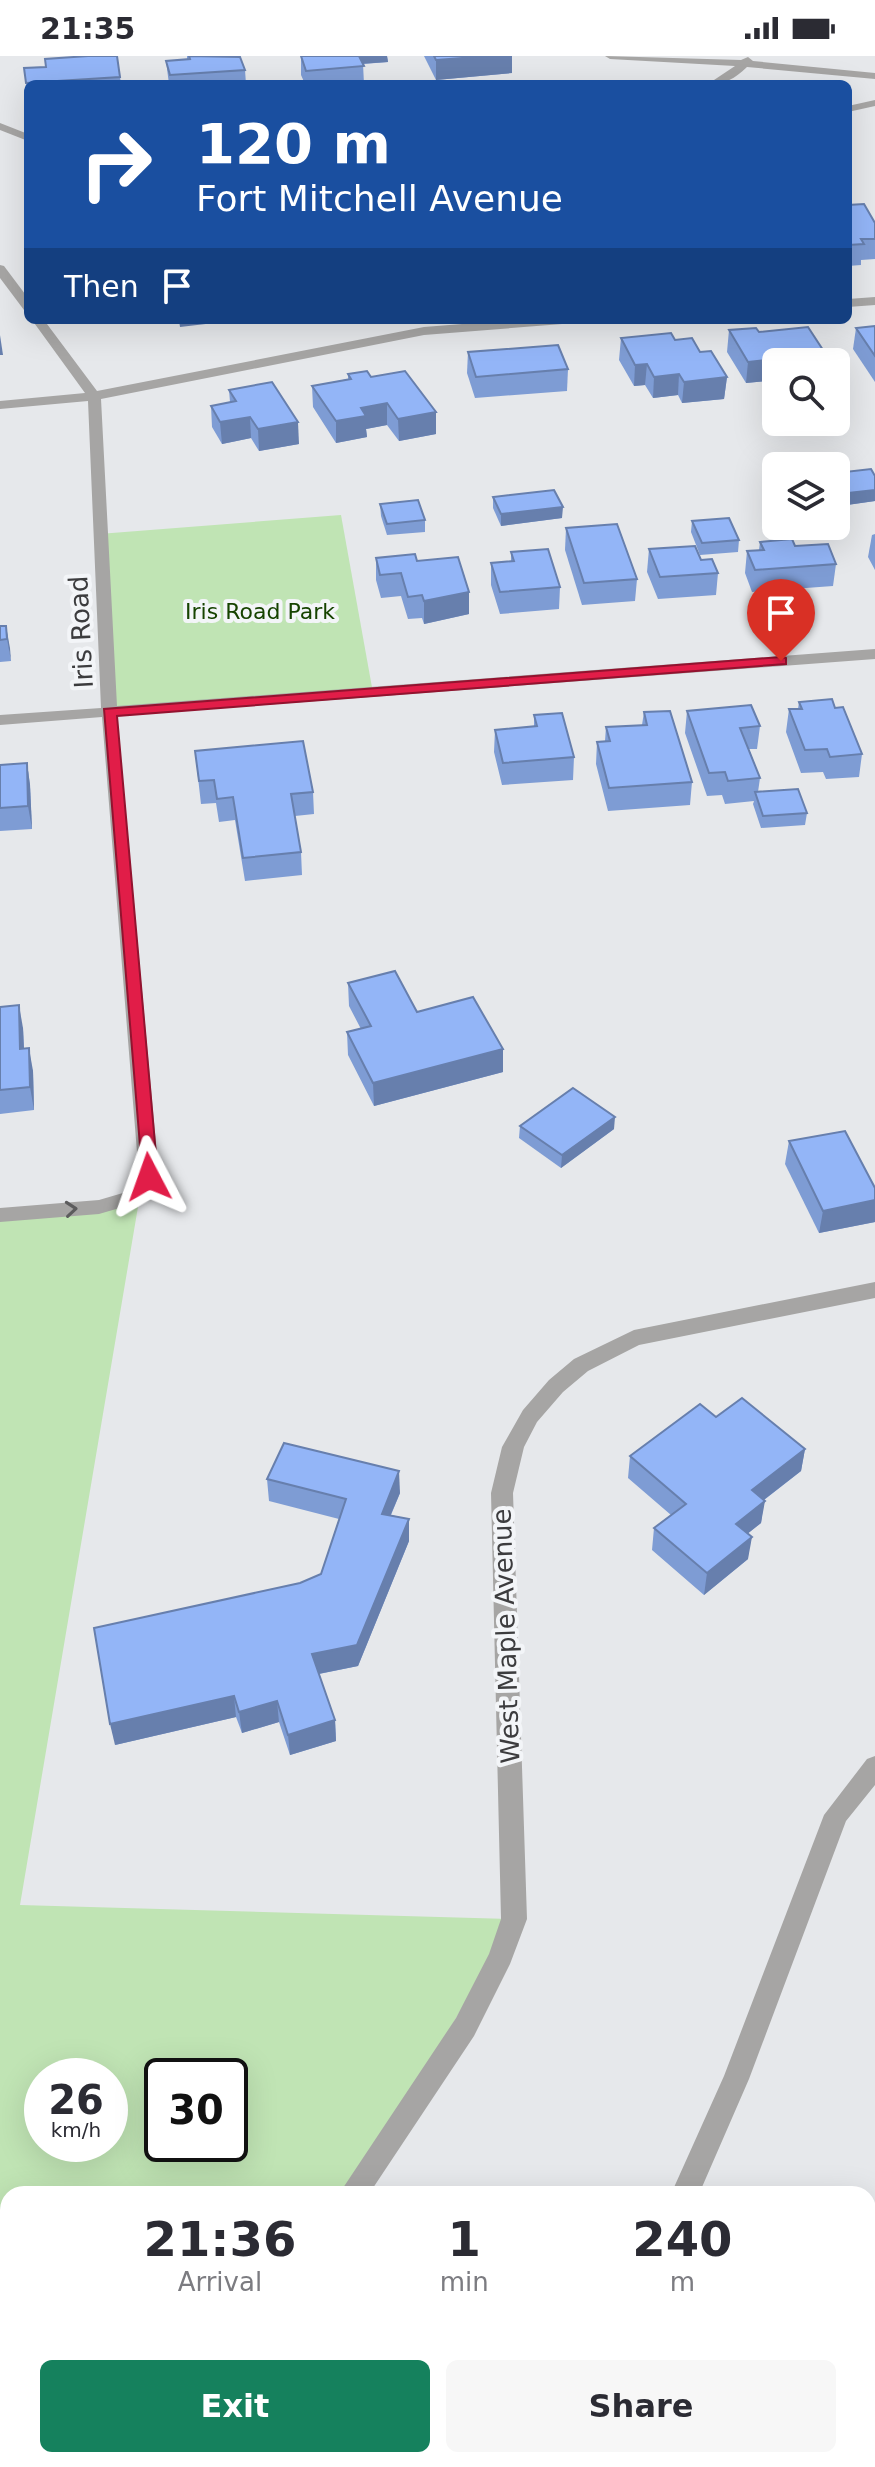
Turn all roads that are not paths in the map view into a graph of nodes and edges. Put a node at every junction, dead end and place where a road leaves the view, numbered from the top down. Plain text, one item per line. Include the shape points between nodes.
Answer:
1 (610, 56) edge
2 (748, 60) edge
3 (875, 76) edge
4 (719, 80) edge
5 (875, 103) edge
6 (852, 108) edge
7 (0, 126) edge
8 (24, 136) edge
9 (0, 269) edge
10 (875, 301) edge
11 (24, 302) edge
12 (852, 303) edge
13 (41, 324) edge
14 (471, 324) edge
15 (94, 396) junction
16 (0, 405) edge
17 (875, 654) edge
18 (109, 712) junction
19 (0, 720) edge
20 (0, 1215) edge
21 (875, 1290) edge
22 (875, 1767) edge
23 (358, 2186) edge
24 (689, 2186) edge

1 - 2 street
2 - 3 street
2 - 4 street
5 - 6 street
7 - 8 street
9 - 11 street
10 - 12 street
13 - 15 street
14 - 15 street
15 - 16 street
15 - 18 street, Iris Road
17 - 18 street
18 - 19 street
20 -> 18 street, Iris Road via 99,1207 140,1195 149,1177
21 - 23 street, West Maple Avenue via 634,1338 581,1365 530,1416 513,1447 502,1493 514,1919 479,2005
22 - 24 street via 836,1815 736,2079

